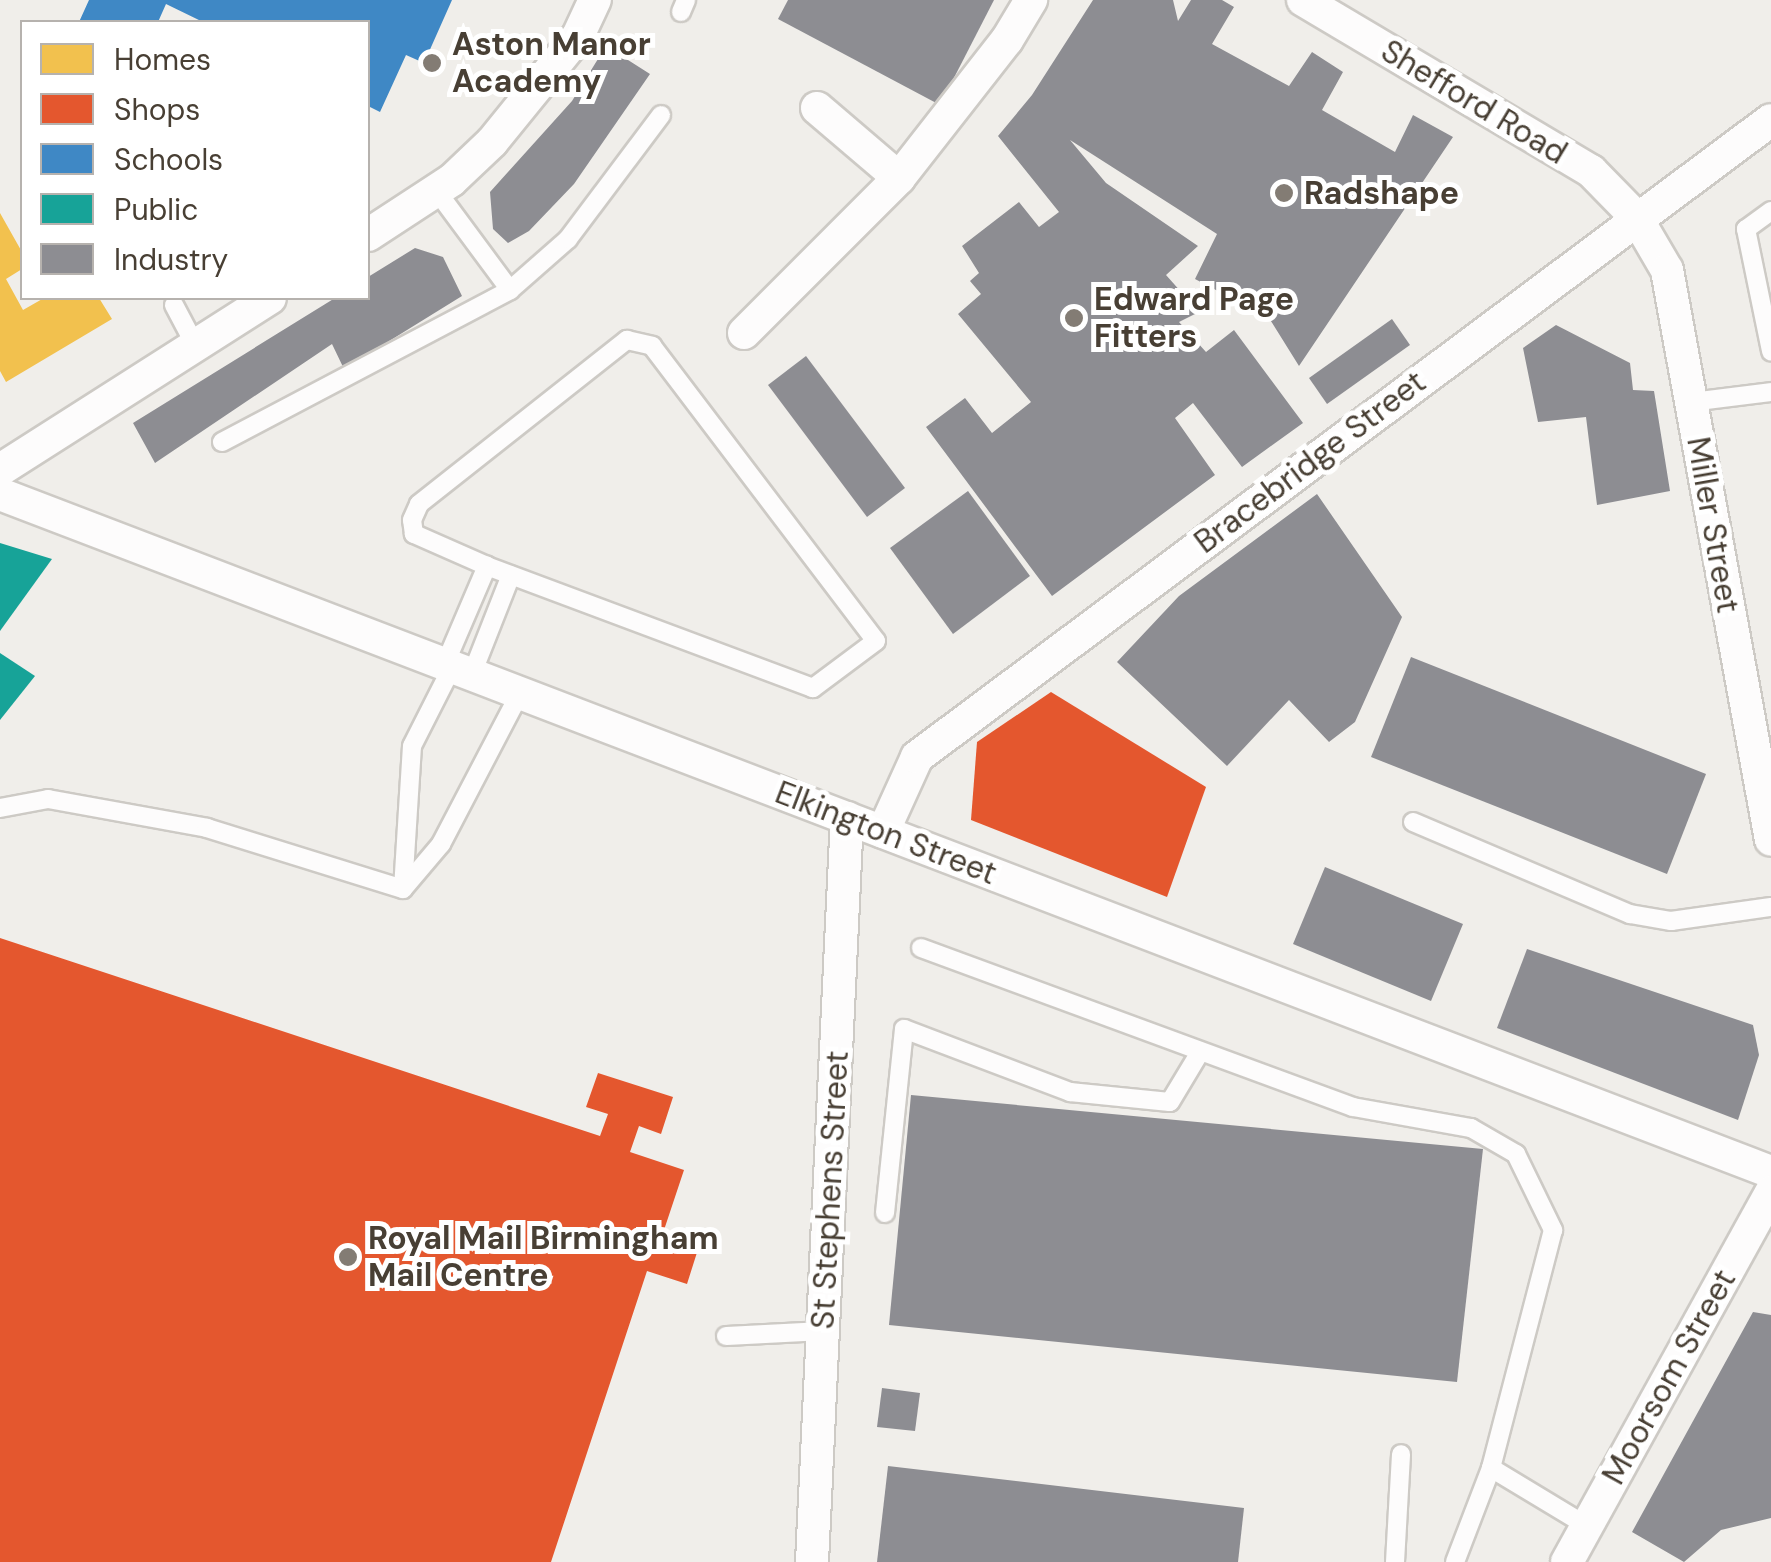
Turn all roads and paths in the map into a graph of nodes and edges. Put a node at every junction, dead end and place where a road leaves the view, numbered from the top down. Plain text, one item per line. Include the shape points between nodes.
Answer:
1 (595, 0) edge
2 (1031, 0) edge
3 (1303, 0) edge
4 (817, 108) dead end
5 (661, 116) dead end
6 (1771, 120) edge
7 (900, 178) junction
8 (436, 190) junction
9 (1771, 211) edge
10 (1636, 217) junction
11 (370, 234) edge
12 (510, 290) junction
13 (267, 300) edge
14 (174, 305) dead end
15 (744, 333) dead end
16 (194, 344) junction
17 (1771, 350) edge
18 (1771, 392) edge
19 (1691, 402) junction
20 (222, 442) dead end
21 (0, 470) edge
22 (0, 494) edge
23 (487, 566) junction
24 (511, 576) junction
25 (456, 668) junction
26 (520, 693) junction
27 (0, 808) edge
28 (847, 818) junction
29 (1413, 822) dead end
30 (883, 832) junction
31 (1771, 840) edge
32 (402, 889) junction
33 (1771, 908) edge
34 (921, 948) dead end
35 (1200, 1052) junction
36 (1771, 1172) edge
37 (1771, 1192) edge
38 (885, 1213) dead end
39 (824, 1330) junction
40 (726, 1336) dead end
41 (1401, 1454) dead end
42 (1491, 1468) junction
43 (1587, 1526) junction
44 (812, 1562) edge
45 (1395, 1562) edge
46 (1455, 1562) edge
47 (1567, 1562) edge

1 - 8 street via 578,36 492,142
2 - 7 street via 1008,40
3 - 10 street, Shefford Road via 1592,171
4 - 7 street
5 - 12 lane via 568,239
6 - 10 street, Bracebridge Street
7 - 15 street
8 - 11 street
8 - 12 lane
9 - 17 lane via 1746,228
10 - 19 street, Miller Street via 1667,270
10 - 30 street, Bracebridge Street via 917,757
12 - 20 lane
13 - 16 street
14 - 16 lane
16 - 21 street
18 - 19 lane
19 - 31 street, Miller Street
22 - 25 street, Elkington Street
23 - 24 lane
23 - 24 lane via 414,534 419,504 626,340 652,346 876,641 813,688
23 - 25 lane
24 - 25 lane
25 - 26 street, Elkington Street
25 - 32 lane via 412,746
26 - 28 street, Elkington Street
26 - 32 lane via 440,844
27 - 32 lane via 48,800 208,828
28 - 30 street, Elkington Street
28 - 39 street, St Stephens Street
29 - 33 lane via 1630,914 1670,921
30 - 36 street, Elkington Street
34 - 35 lane
35 - 38 lane via 1170,1102 1070,1092 904,1029
35 - 42 lane via 1354,1107 1471,1128 1516,1154 1553,1230
37 - 43 street, Moorsom Street
39 - 40 lane
39 - 44 street, St Stephens Street
41 - 45 lane
42 - 43 lane
42 - 46 lane
43 - 47 street, Moorsom Street

